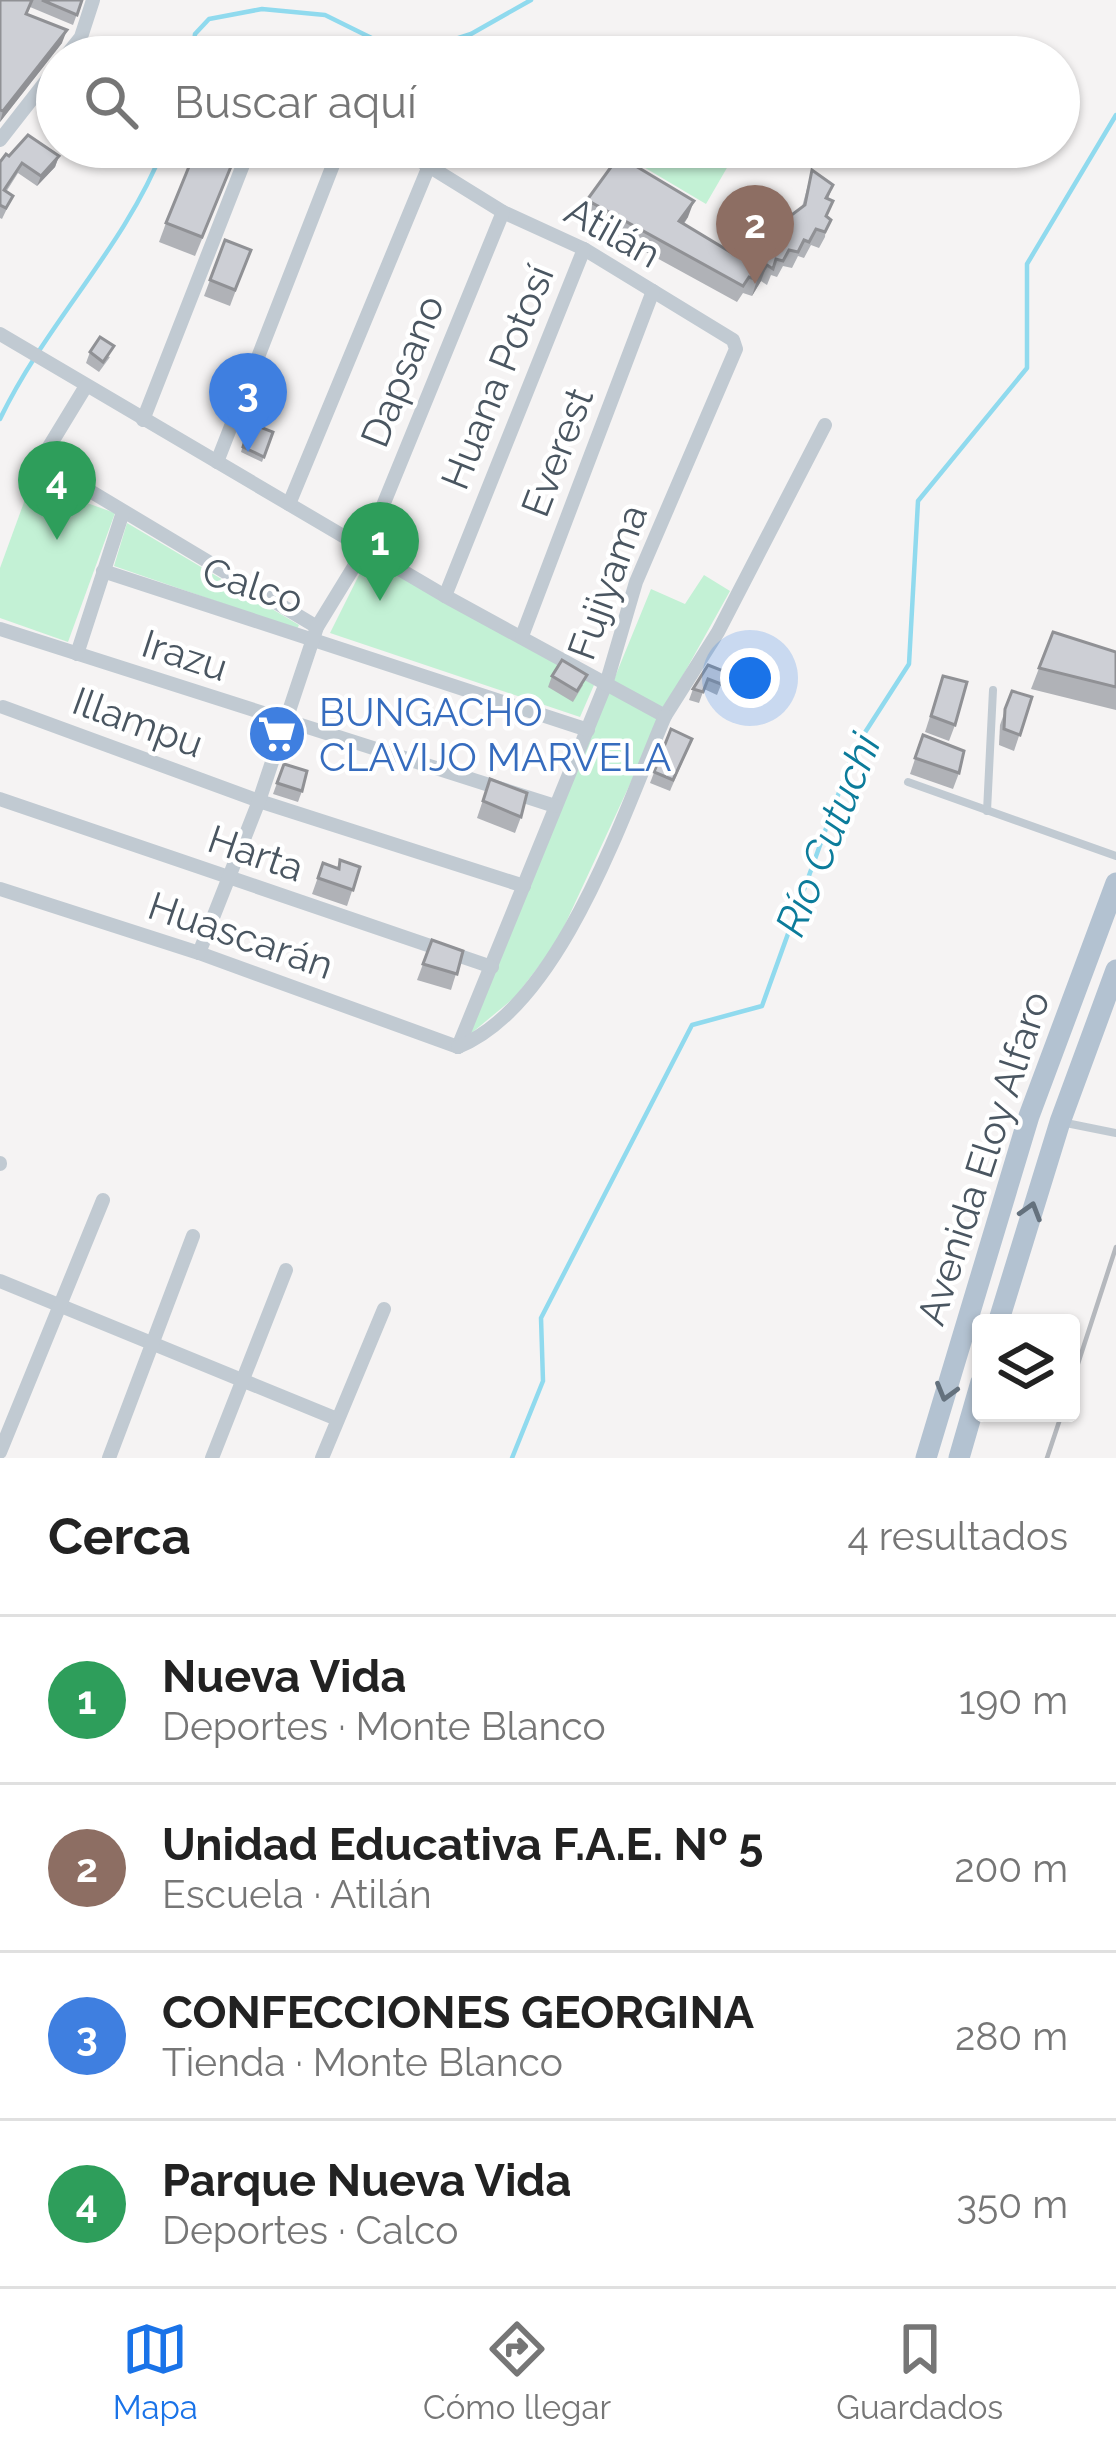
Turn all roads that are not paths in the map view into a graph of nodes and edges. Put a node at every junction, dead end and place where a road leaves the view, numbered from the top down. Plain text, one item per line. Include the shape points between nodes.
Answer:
1 (93, 0) edge
2 (81, 36) edge
3 (36, 94) edge
4 (0, 140) edge
5 (242, 168) edge
6 (332, 168) edge
7 (428, 168) edge
8 (432, 168) edge
9 (503, 212) junction
10 (584, 249) junction
11 (653, 290) junction
12 (0, 334) edge
13 (733, 340) joint
14 (86, 386) junction
15 (143, 420) junction
16 (825, 424) dead end
17 (218, 462) junction
18 (289, 504) junction
19 (123, 512) junction
20 (366, 547) junction
21 (104, 571) junction
22 (445, 596) junction
23 (0, 629) edge
24 (316, 634) junction
25 (522, 636) junction
26 (77, 654) junction
27 (607, 681) junction
28 (992, 690) dead end
29 (3, 707) dead end
30 (665, 716) junction
31 (284, 722) junction
32 (588, 730) junction
33 (908, 782) dead end
34 (0, 800) edge
35 (260, 801) junction
36 (556, 806) junction
37 (987, 811) junction
38 (1116, 856) edge
39 (231, 879) junction
40 (1116, 883) edge
41 (524, 886) junction
42 (0, 890) edge
43 (199, 952) junction
44 (492, 968) junction
45 (1116, 970) edge
46 (458, 1047) junction
47 (1060, 1122) junction
48 (1116, 1133) edge
49 (103, 1200) dead end
50 (193, 1237) dead end
51 (286, 1270) dead end
52 (0, 1282) edge
53 (59, 1305) junction
54 (384, 1309) dead end
55 (1001, 1314) edge
56 (152, 1344) junction
57 (242, 1381) junction
58 (972, 1413) edge
59 (337, 1419) junction
60 (0, 1452) edge
61 (109, 1458) edge
62 (212, 1458) edge
63 (322, 1458) edge
64 (926, 1458) edge
65 (959, 1458) edge

1 - 2 street
3 - 4 street
5 - 15 street
6 - 17 street
7 - 18 street
8 - 9 street, Atilán
9 - 10 street, Atilán
9 - 20 street, Dapsano
10 - 11 street, Atilán
10 - 22 street, Huana Potosí
11 - 13 street, Atilán
11 - 25 street, Everest
12 - 14 street
13 - 27 street, Fujiyama via 734,361 636,582
14 - 15 street
14 - 19 street via 45,464
15 - 17 street
16 - 30 street via 718,632
17 - 18 street
18 - 20 street
19 - 21 street
19 - 24 street
20 - 22 street
20 - 24 street, Dapsano
21 - 24 street, Calco
21 - 26 street
22 - 25 street
23 - 26 street, Irazu
24 - 31 street, Dapsano
24 - 32 street, Calco
25 - 27 street
26 - 31 street, Irazu
27 - 30 street
27 - 32 street, Fujiyama
28 - 37 lane
29 - 35 street, Illampu
30 - 46 street via 573,929 480,1039
31 - 35 street, Dapsano
31 - 36 street, Irazu
32 - 36 street, Fujiyama
33 - 37 lane
34 - 39 street, Harta
35 - 39 street, Dapsano
35 - 41 street, Illampu
36 - 41 street, Fujiyama
37 - 38 lane
39 - 43 street, Dapsano
39 - 44 street, Harta
40 -> 64 main road, Avenida Eloy Alfaro via 1029,1116
41 - 44 street, Fujiyama
42 - 43 street, Huascarán
43 - 46 street, Huascarán
44 - 46 street, Fujiyama
45 - 47 main road, Avenida Eloy Alfaro
47 - 48 lane
55 -> 47 main road, Avenida Eloy Alfaro
49 - 53 street
50 - 56 street
51 - 57 street
52 - 53 street
53 - 56 street
53 - 60 street
54 - 59 street
56 - 57 street
56 - 61 street
57 - 59 street
57 - 62 street
58 - 65 main road, Avenida Eloy Alfaro
59 - 63 street

